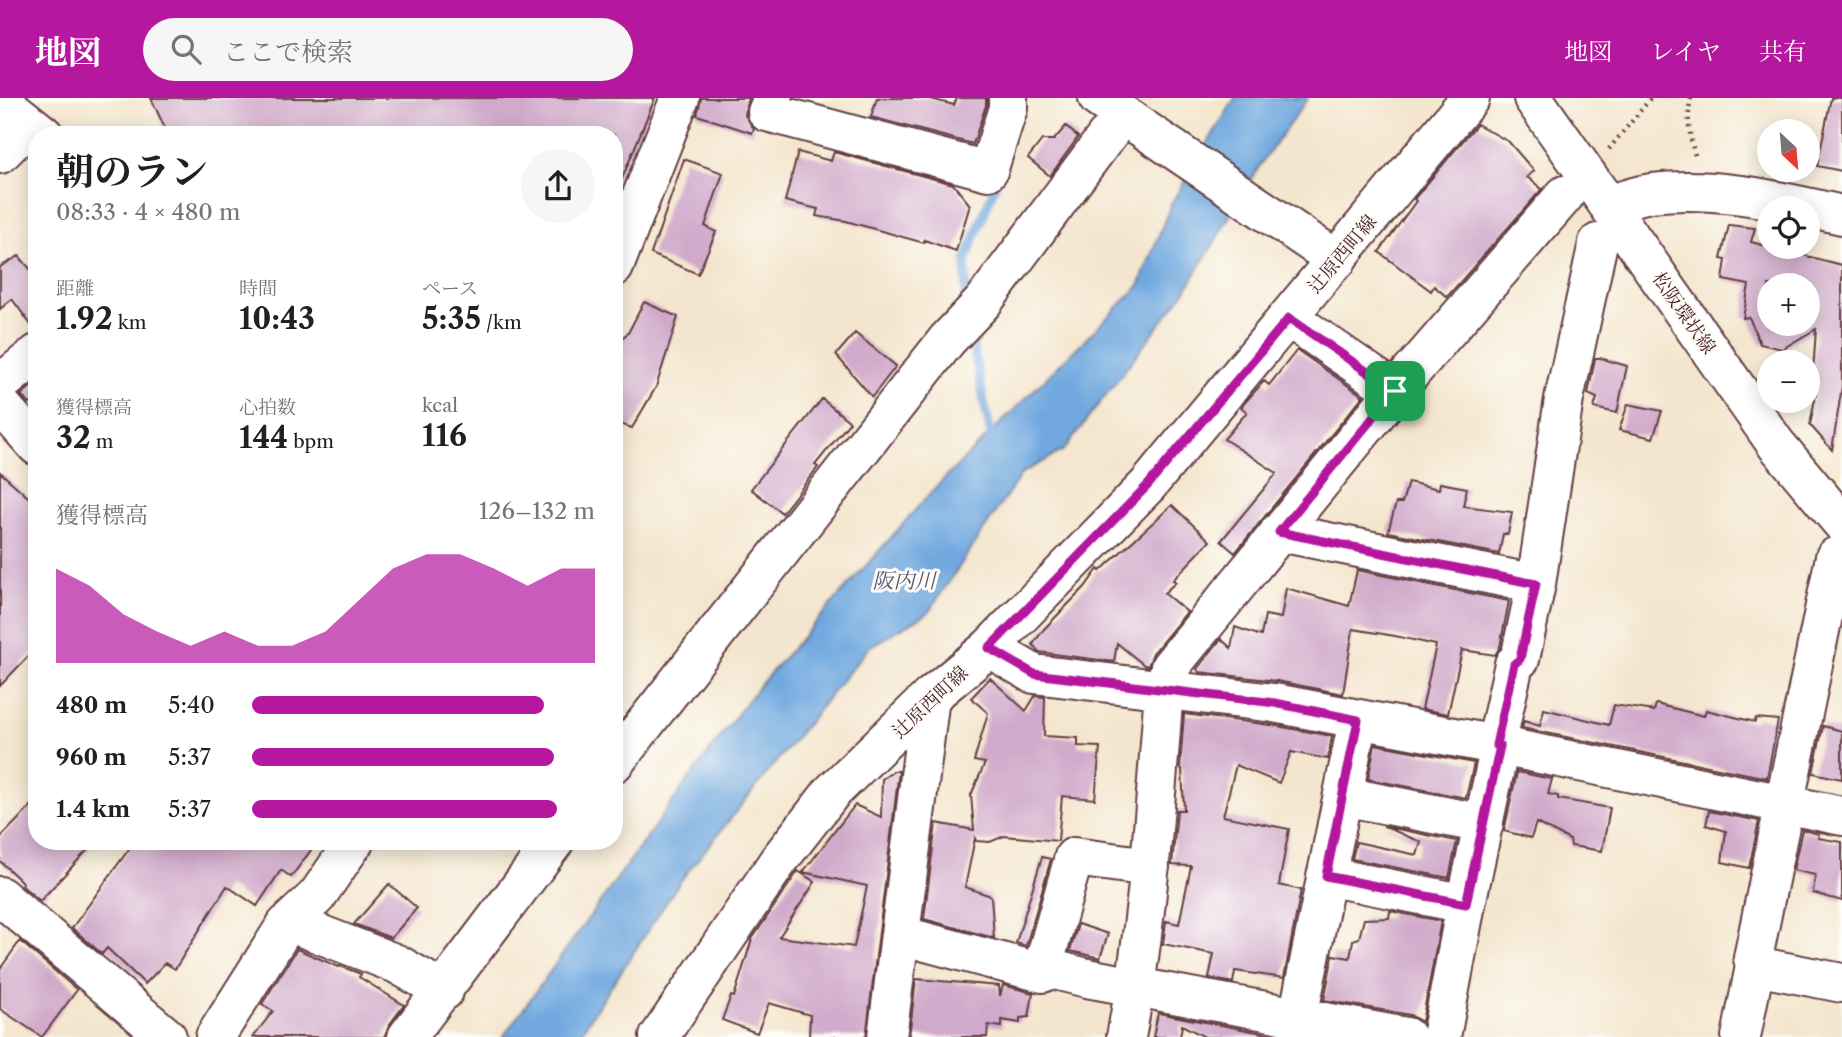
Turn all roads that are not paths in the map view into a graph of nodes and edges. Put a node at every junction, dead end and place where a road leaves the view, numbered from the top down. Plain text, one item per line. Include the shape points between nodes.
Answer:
1 (680, 98) edge
2 (773, 98) edge
3 (1009, 98) edge
4 (1470, 98) edge
5 (1533, 98) edge
6 (0, 100) edge
7 (1116, 110) edge
8 (33, 126) edge
9 (28, 135) edge
10 (0, 154) edge
11 (1565, 195) dead end
12 (1609, 204) junction
13 (1842, 215) edge
14 (1598, 243) dead end
15 (623, 244) edge
16 (1328, 254) junction
17 (1289, 318) junction
18 (28, 361) edge
19 (0, 384) edge
20 (1395, 391) junction
21 (0, 404) edge
22 (28, 436) edge
23 (1840, 527) edge
24 (1279, 532) junction
25 (1536, 584) junction
26 (989, 648) junction
27 (1164, 690) junction
28 (930, 697) junction
29 (1358, 720) junction
30 (1498, 746) junction
31 (623, 752) edge
32 (1343, 796) junction
33 (1783, 803) junction
34 (1842, 816) edge
35 (1483, 824) junction
36 (349, 850) edge
37 (548, 850) edge
38 (1150, 867) junction
39 (1326, 876) junction
40 (0, 896) edge
41 (1466, 904) junction
42 (295, 918) junction
43 (900, 935) junction
44 (1755, 966) junction
45 (1043, 967) junction
46 (1842, 983) edge
47 (1136, 986) junction
48 (444, 990) junction
49 (1296, 1027) edge
50 (167, 1037) edge
51 (215, 1037) edge
52 (407, 1037) edge
53 (659, 1037) edge
54 (887, 1037) edge
55 (1126, 1037) edge
56 (1406, 1037) edge
57 (1441, 1037) edge
58 (1741, 1037) edge

1 - 15 street
2 - 3 street via 767,112 988,171
4 - 16 street, 辻原西町線
5 - 12 street, 松阪環状線
6 - 8 street
7 - 16 street
7 - 31 street via 983,302
9 - 10 street
11 - 20 street
12 - 13 street via 1649,194 1685,192 1759,197
12 - 23 street, 松阪環状線 via 1776,444
14 - 25 street via 1564,400
16 - 17 street, 辻原西町線
17 - 20 street
17 - 26 street, 辻原西町線 via 1148,485
18 - 19 street
20 - 24 street
21 - 22 street
23 - 33 street
24 - 25 street
24 - 27 street via 1170,667
25 - 30 street
26 - 27 street via 1034,674
26 - 28 street, 辻原西町線
27 - 29 street via 1275,703
27 - 38 street
28 - 43 street
28 - 53 street, 辻原西町線 via 832,792 779,860
29 - 30 street
29 - 32 street
30 - 33 street
30 - 35 street
32 - 35 street
32 - 39 street
33 - 34 street
33 - 44 street
35 - 41 street
36 - 42 street via 317,896
37 - 48 street
38 - 45 street via 1074,857
38 - 47 street
39 - 41 street
39 - 49 street
40 - 50 street
41 - 57 street
42 - 48 street via 304,928 397,964
42 - 51 street via 286,925
43 - 45 street via 1042,973
43 - 54 street
44 - 46 street
44 - 58 street
45 - 47 street
47 - 49 street
47 - 55 street
48 - 52 street
49 - 56 street

